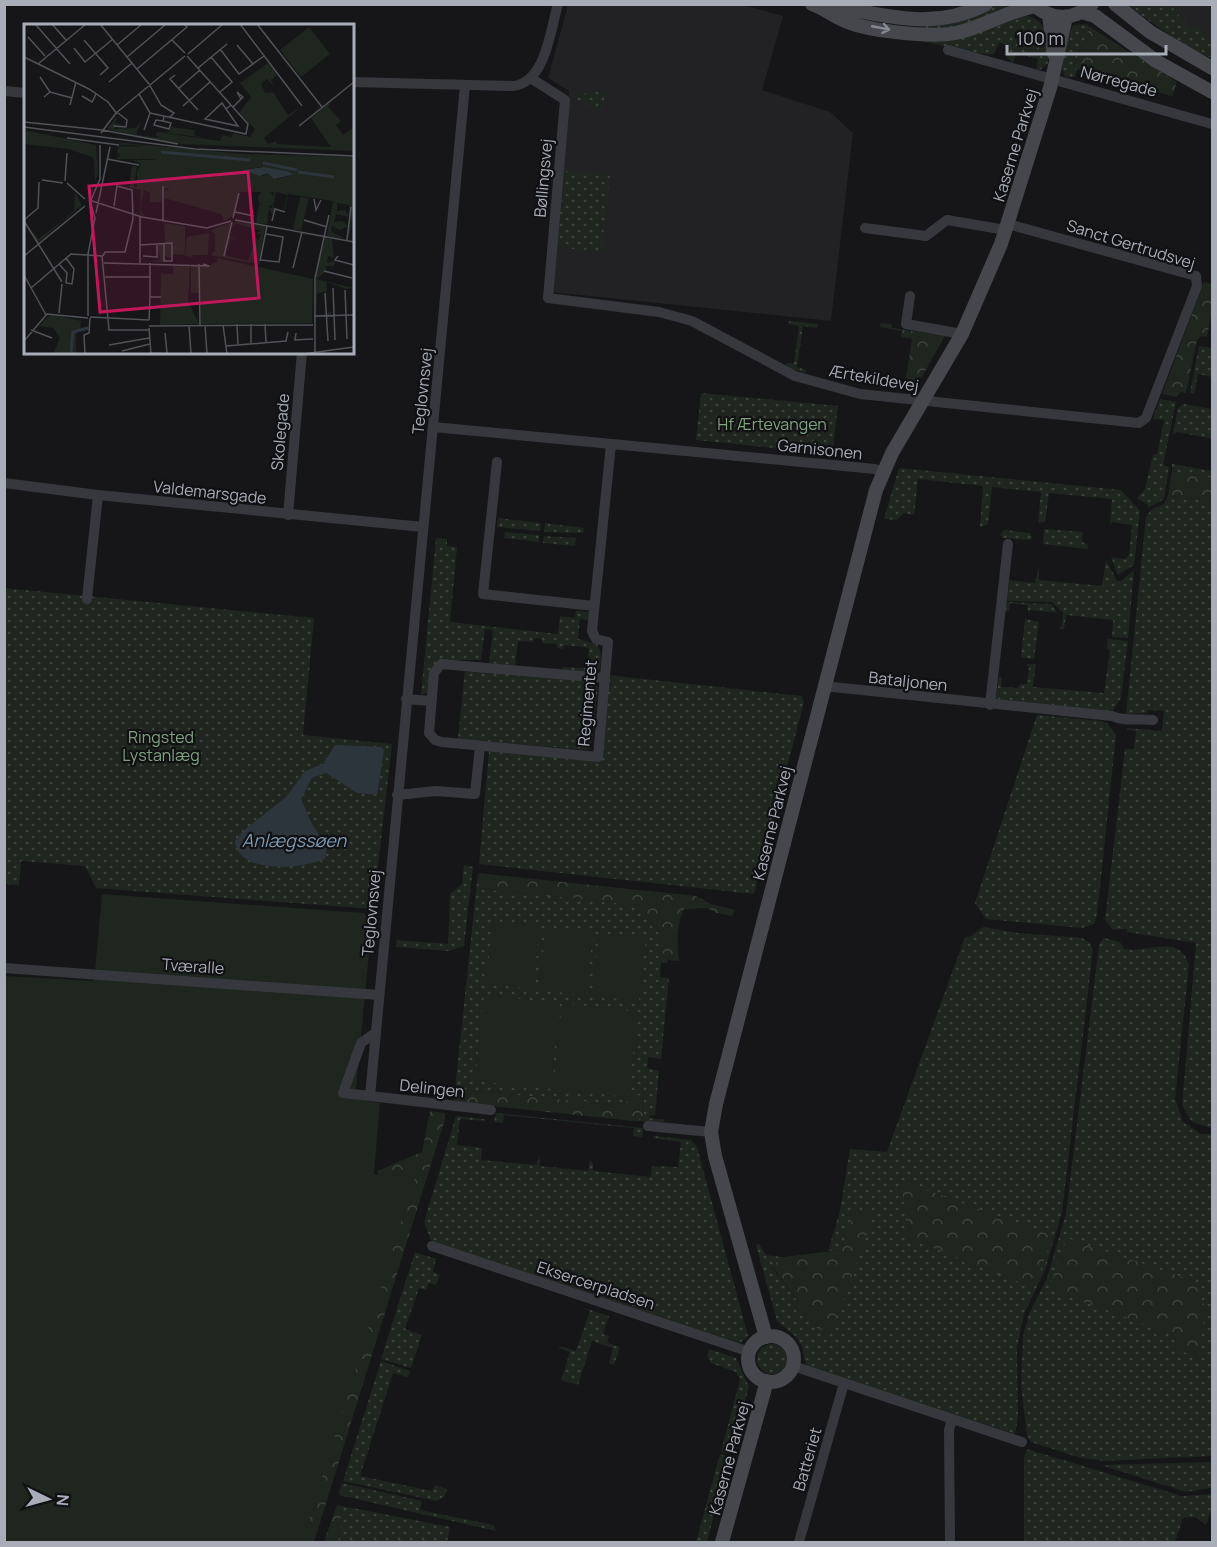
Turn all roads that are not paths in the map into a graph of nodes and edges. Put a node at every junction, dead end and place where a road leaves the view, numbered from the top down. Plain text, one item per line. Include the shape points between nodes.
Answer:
1 (558, 4) edge
2 (812, 4) edge
3 (986, 4) edge
4 (1115, 4) edge
5 (1034, 5) edge
6 (1087, 8) edge
7 (827, 9) junction
8 (1049, 15) junction
9 (1066, 17) junction
10 (948, 50) dead end
11 (1212, 68) edge
12 (1053, 74) junction
13 (532, 79) junction
14 (354, 82) edge
15 (465, 85) junction
16 (4, 91) edge
17 (1212, 92) edge
18 (24, 93) edge
19 (1212, 124) edge
20 (1007, 227) junction
21 (865, 228) dead end
22 (910, 296) dead end
23 (548, 298) joint
24 (962, 334) junction
25 (302, 354) edge
26 (921, 402) junction
27 (1139, 423) joint
28 (433, 427) junction
29 (611, 444) junction
30 (497, 462) dead end
31 (882, 472) junction
32 (4, 483) edge
33 (98, 495) junction
34 (288, 515) junction
35 (423, 527) junction
36 (1008, 544) dead end
37 (87, 599) dead end
38 (594, 606) junction
39 (604, 678) junction
40 (823, 687) junction
41 (406, 699) junction
42 (431, 702) junction
43 (990, 705) junction
44 (1153, 720) dead end
45 (480, 746) junction
46 (397, 795) junction
47 (4, 968) edge
48 (379, 995) junction
49 (375, 1033) junction
50 (370, 1096) junction
51 (491, 1110) dead end
52 (648, 1126) dead end
53 (711, 1132) junction
54 (432, 1246) dead end
55 (766, 1337) junction
56 (750, 1352) junction
57 (793, 1366) junction
58 (767, 1382) junction
59 (844, 1383) junction
60 (952, 1419) junction
61 (1022, 1442) dead end
62 (722, 1542) edge
63 (799, 1542) edge
64 (950, 1542) edge

1 - 13 street
2 - 7 street
3 - 7 street via 970,13 926,21 840,7
4 - 11 street via 1150,32
7 -> 5 street via 854,23 932,35 956,33
5 - 8 street
6 - 9 street
6 - 17 street via 1156,62
8 - 9 street
8 - 12 street, Kaserne Parkvej
9 - 12 street, Kaserne Parkvej
10 - 12 street, Nørregade
12 - 19 street, Nørregade
12 - 20 street, Kaserne Parkvej
13 - 15 street via 513,86
13 - 23 street, Bøllingsvej via 565,100
14 - 15 street
15 - 28 street, Teglovnsvej
16 - 18 street
20 - 21 street via 947,220 926,236
20 - 24 street, Kaserne Parkvej
20 - 27 street, Sanct Gertrudsvej via 1196,276 1197,286 1156,395 1146,418
22 - 24 street via 906,324
23 - 26 street, Ærtekildevej via 659,312 692,321 795,376 860,394
24 - 26 street, Kaserne Parkvej
25 - 34 street, Skolegade
26 - 27 street, Ærtekildevej
26 - 31 street, Kaserne Parkvej
28 - 29 street, Garnisonen
28 - 35 street, Teglovnsvej
29 - 31 street, Garnisonen
29 - 38 street
30 - 38 street via 483,594
31 - 40 street, Kaserne Parkvej
32 - 33 street, Valdemarsgade
33 - 34 street, Valdemarsgade
33 - 37 street
34 - 35 street, Valdemarsgade
35 - 41 street, Teglovnsvej
36 - 43 street
38 - 39 street, Regimentet via 592,631 596,639 608,642
39 - 42 street via 444,663 435,669
39 - 45 street, Regimentet via 598,757
40 - 43 street, Bataljonen
40 - 53 street, Kaserne Parkvej
41 - 42 street
41 - 46 street, Teglovnsvej
42 - 45 street via 431,737
43 - 44 street, Bataljonen
45 - 46 street via 475,794 436,791
46 - 48 street, Teglovnsvej
47 - 48 street, Tværalle
48 - 49 street, Teglovnsvej
49 - 50 street, Teglovnsvej
49 - 50 street via 361,1043 343,1093
50 - 51 street, Delingen
52 - 53 street
53 - 55 street, Kaserne Parkvej
54 - 56 street, Eksercerpladsen
55 - 56 street via 753,1345
55 - 57 street via 780,1338 790,1347
56 - 58 street via 750,1367
57 - 58 street via 785,1377
57 - 59 street
58 - 62 street, Kaserne Parkvej
59 - 60 street
59 - 63 street, Batteriet
60 - 61 street
60 - 64 street

